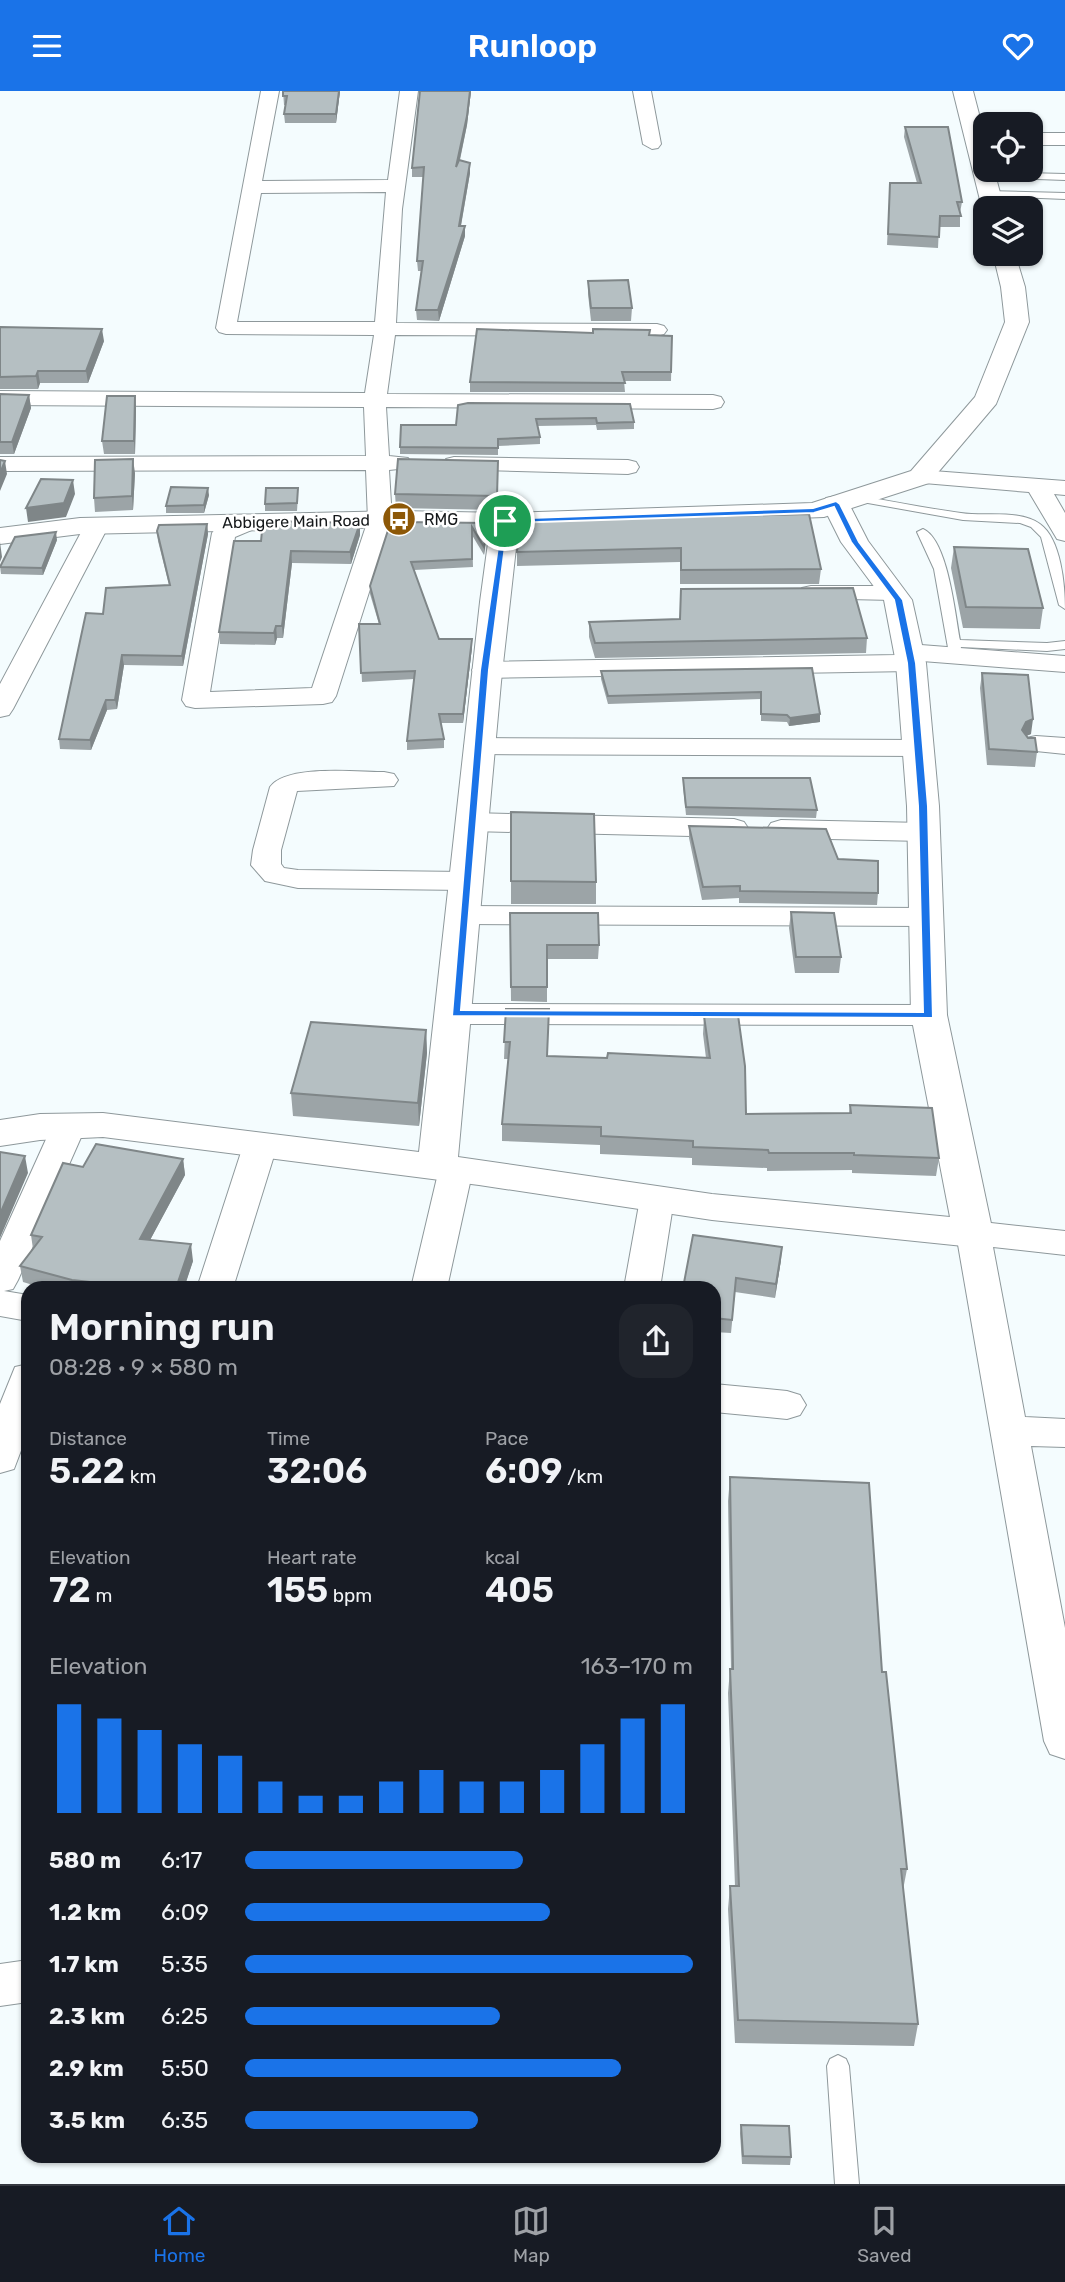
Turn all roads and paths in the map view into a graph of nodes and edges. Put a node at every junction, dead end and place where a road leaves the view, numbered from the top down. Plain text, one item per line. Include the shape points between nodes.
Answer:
1 (270, 91) edge
2 (409, 91) edge
3 (642, 91) edge
4 (963, 91) edge
5 (973, 119) edge
6 (1043, 139) edge
7 (1065, 139) edge
8 (652, 144) dead end
9 (1065, 177) edge
10 (396, 186) junction
11 (251, 187) junction
12 (989, 192) edge
13 (1065, 196) edge
14 (1007, 266) edge
15 (385, 329) junction
16 (657, 330) dead end
17 (0, 398) edge
18 (375, 399) junction
19 (713, 402) dead end
20 (377, 463) junction
21 (0, 464) edge
22 (628, 467) dead end
23 (920, 477) junction
24 (1038, 487) junction
25 (1065, 488) edge
26 (845, 501) junction
27 (380, 520) junction
28 (505, 521) junction
29 (251, 522) junction
30 (97, 525) junction
31 (923, 532) dead end
32 (1065, 534) edge
33 (0, 536) edge
34 (787, 593) edge
35 (893, 593) junction
36 (1065, 605) edge
37 (1065, 645) edge
38 (954, 649) junction
39 (910, 658) junction
40 (1065, 664) edge
41 (485, 670) junction
42 (0, 709) edge
43 (1036, 744) edge
44 (478, 746) junction
45 (1065, 746) edge
46 (918, 748) junction
47 (384, 780) dead end
48 (471, 822) junction
49 (924, 832) junction
50 (466, 881) junction
51 (463, 915) junction
52 (926, 917) junction
53 (456, 1014) junction
54 (929, 1015) junction
55 (69, 1126) junction
56 (0, 1133) edge
57 (260, 1146) junction
58 (447, 1168) junction
59 (657, 1199) junction
60 (973, 1233) junction
61 (1065, 1244) edge
62 (0, 1280) edge
63 (217, 1281) edge
64 (430, 1281) edge
65 (643, 1281) edge
66 (0, 1303) edge
67 (21, 1307) edge
68 (21, 1398) edge
69 (721, 1399) edge
70 (787, 1405) dead end
71 (1010, 1431) junction
72 (1065, 1433) edge
73 (0, 1459) edge
74 (1054, 1618) edge
75 (1065, 1741) edge
76 (21, 1982) edge
77 (0, 1985) edge
78 (838, 2066) dead end
79 (847, 2184) edge

1 - 11 street
2 - 10 street
3 - 8 street
4 - 5 street
6 - 7 street
9 - 12 lane
10 - 11 street
10 - 15 street
11 - 15 street via 226,328
12 - 13 lane
14 - 23 street via 1017,322 987,399
15 - 16 street
15 - 18 street
17 - 18 street
18 - 19 street
18 - 20 street
20 - 21 street
20 - 22 street
20 - 27 street
23 - 24 street
23 - 26 street, Abbigere Main Road
24 - 25 street
24 - 32 street
26 - 28 street, Abbigere Main Road via 814,511
26 - 35 street via 855,542
26 - 36 lane via 1035,525 1046,535
27 - 28 street, Abbigere Main Road
27 - 29 street, Abbigere Main Road
27 - 29 street via 323,697 195,700 224,533
28 - 41 street
29 - 30 street, Abbigere Main Road
30 - 33 street, Abbigere Main Road
30 - 42 street
31 - 38 lane via 941,575
34 - 35 street
35 - 39 street
37 - 38 lane
38 - 39 street
38 - 40 street
39 - 41 street
39 - 46 street
41 - 44 street
43 - 45 street
44 - 46 street
44 - 48 street
46 - 49 street
47 - 50 street via 294,781 284,787 266,865 275,876 298,879
48 - 49 street
48 - 50 street
49 - 52 street
50 - 51 street
51 - 52 street
51 - 53 street
52 - 54 street
53 - 54 street
53 - 58 street
54 - 60 street
55 - 56 street
55 - 57 street via 103,1125
55 - 62 street
57 - 58 street
57 - 63 street
58 - 59 street
58 - 64 street
59 - 60 street
59 - 65 street
60 - 61 street
60 - 71 street
66 - 67 street
68 - 73 street
69 - 70 street
71 - 72 street
71 - 74 street
74 - 75 street
76 - 77 street
78 - 79 lane

